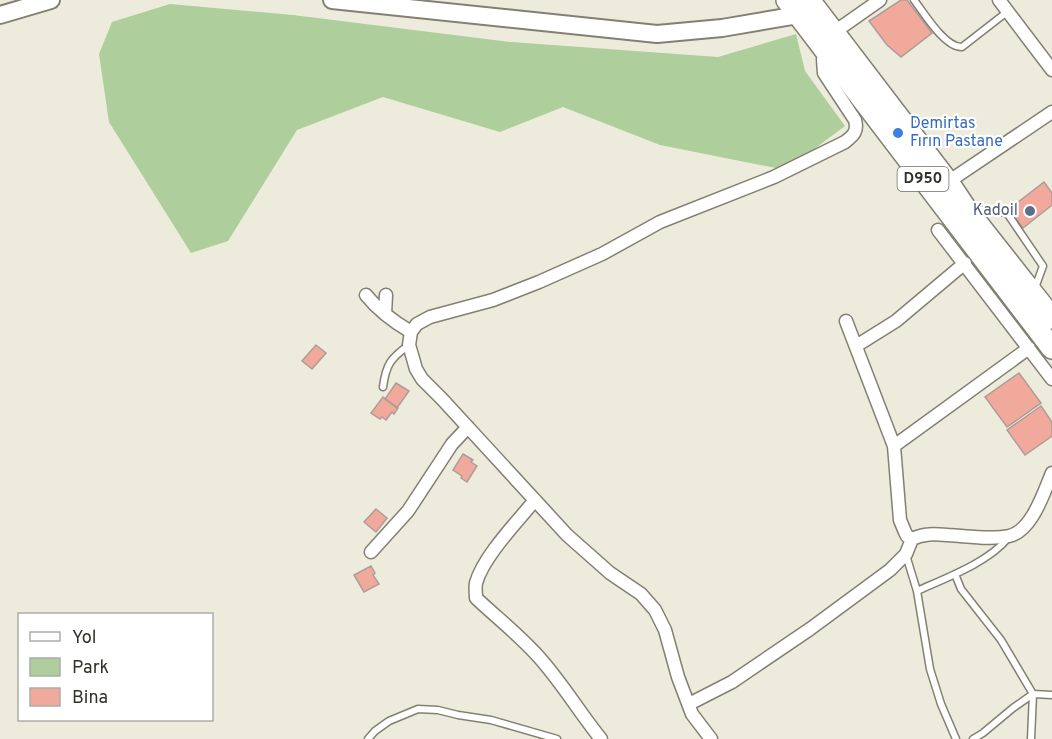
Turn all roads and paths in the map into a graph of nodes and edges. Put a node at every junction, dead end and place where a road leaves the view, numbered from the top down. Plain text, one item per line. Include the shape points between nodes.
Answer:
1 (51, 0) edge
2 (332, 0) edge
3 (880, 0) edge
4 (914, 0) edge
5 (999, 0) edge
6 (800, 6) edge
7 (1007, 12) junction
8 (0, 15) edge
9 (830, 42) junction
10 (1052, 70) edge
11 (1052, 112) edge
12 (948, 182) junction
13 (966, 209) junction
14 (939, 230) dead end
15 (965, 263) junction
16 (366, 295) dead end
17 (386, 295) dead end
18 (1046, 306) edge
19 (385, 314) junction
20 (846, 321) dead end
21 (411, 332) junction
22 (409, 345) junction
23 (856, 346) junction
24 (1029, 348) junction
25 (1052, 348) edge
26 (1052, 379) edge
27 (383, 387) dead end
28 (468, 427) junction
29 (894, 446) junction
30 (1052, 473) edge
31 (535, 500) junction
32 (1010, 536) junction
33 (912, 539) junction
34 (371, 552) dead end
35 (906, 554) junction
36 (955, 574) junction
37 (917, 591) junction
38 (1033, 694) junction
39 (1052, 695) edge
40 (688, 704) junction
41 (599, 738) edge
42 (368, 739) edge
43 (557, 739) edge
44 (711, 739) edge
45 (956, 739) edge
46 (973, 739) edge
47 (1031, 739) edge

1 - 8 street
2 - 6 street via 657,34 722,28
3 - 9 street
4 - 7 lane via 956,47 962,47
5 - 7 street
6 - 9 highway, D950
7 - 10 street
9 - 12 highway
9 - 21 street via 823,59 824,73 857,126 855,134 845,142 774,177 660,222 539,282 493,300 430,317
9 - 25 highway, D950
11 - 12 street
12 - 13 highway
13 - 18 highway
13 - 18 lane via 1007,213 1043,266
14 - 15 street
15 - 23 street via 896,321
15 - 24 street
16 - 19 street
17 - 19 street
19 - 21 street
20 - 23 street
21 - 22 street
22 - 27 lane via 394,356
22 - 28 street via 422,379
23 - 29 street
24 - 26 street
24 - 29 street
28 - 31 street
28 - 34 street via 408,511
29 - 33 street via 900,520
30 - 32 street via 1032,517
31 - 40 street via 567,535 655,610
31 - 41 street via 481,570 475,585 476,598 536,654
32 - 33 street via 926,534
32 - 36 lane via 994,553
33 - 35 street
35 - 37 lane
35 - 40 street via 810,629 732,682
36 - 37 lane
36 - 38 lane via 961,589 1001,640
37 - 45 lane via 930,669
38 - 39 lane
38 - 46 lane
38 - 47 lane
40 - 44 street
42 - 43 lane via 389,721 418,709 491,720

